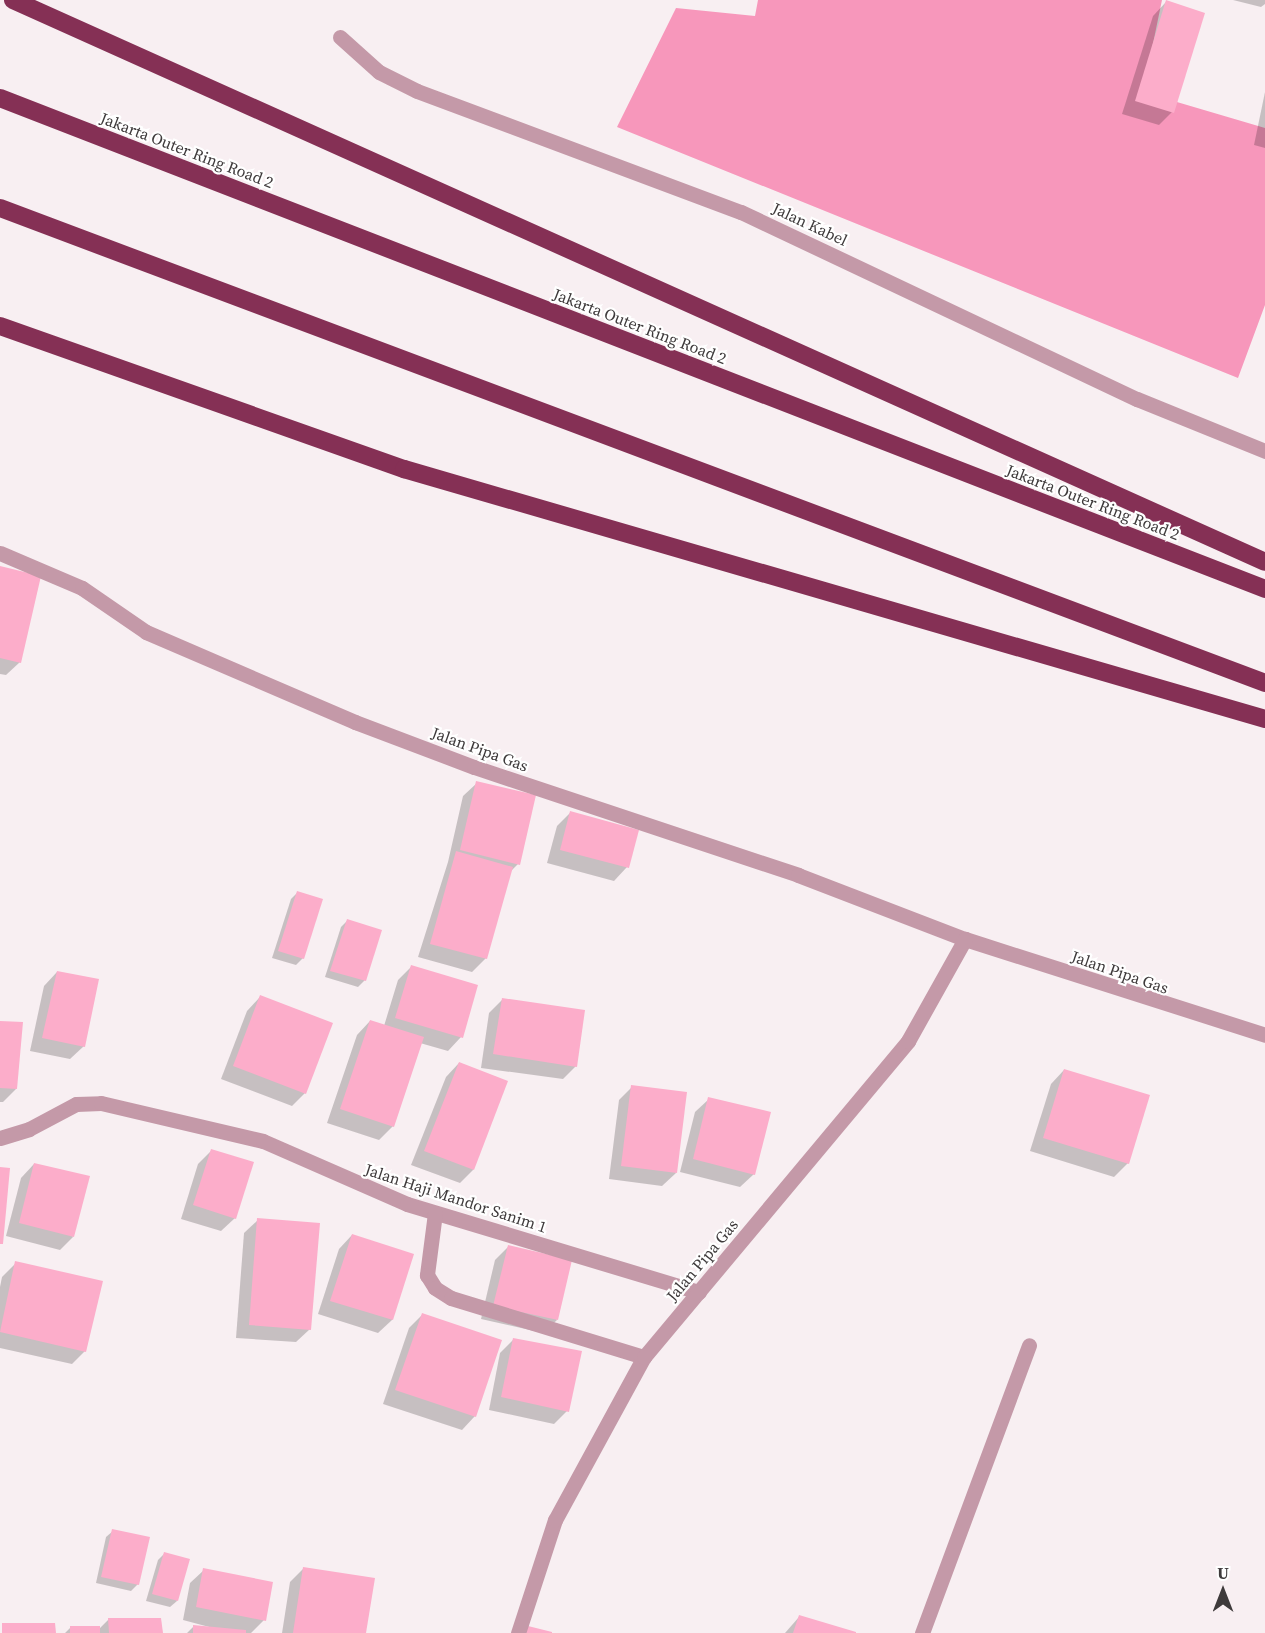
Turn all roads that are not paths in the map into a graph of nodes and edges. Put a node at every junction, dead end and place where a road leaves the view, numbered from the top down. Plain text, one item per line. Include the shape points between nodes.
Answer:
1 (13, 0) edge
2 (340, 37) dead end
3 (0, 98) edge
4 (0, 207) edge
5 (0, 326) edge
6 (1265, 451) edge
7 (0, 554) edge
8 (1265, 562) edge
9 (1265, 590) edge
10 (1265, 682) edge
11 (1265, 719) edge
12 (965, 939) junction
13 (1265, 1035) edge
14 (0, 1138) edge
15 (435, 1213) junction
16 (699, 1292) junction
17 (1029, 1345) dead end
18 (644, 1358) junction
19 (518, 1633) edge
20 (922, 1633) edge

1 - 8 highway
2 - 6 street, Jalan Kabel via 379,72 417,92 741,212 1137,399
3 - 9 highway, Jakarta Outer Ring Road 2
4 - 10 highway
5 - 11 highway via 405,469
7 - 12 street, Jalan Pipa Gas via 82,588 146,632 355,722 494,774 798,875
12 - 13 street, Jalan Pipa Gas
12 - 16 street, Jalan Pipa Gas via 908,1041
14 - 15 street, Jalan Haji Mandor Sanim 1 via 29,1129 76,1104 101,1103 263,1141 359,1186
15 - 16 street, Jalan Haji Mandor Sanim 1
15 - 18 street via 427,1275 435,1288 451,1298
16 - 18 street, Jalan Pipa Gas
17 - 20 street
18 - 19 street, Jalan Pipa Gas via 555,1520

